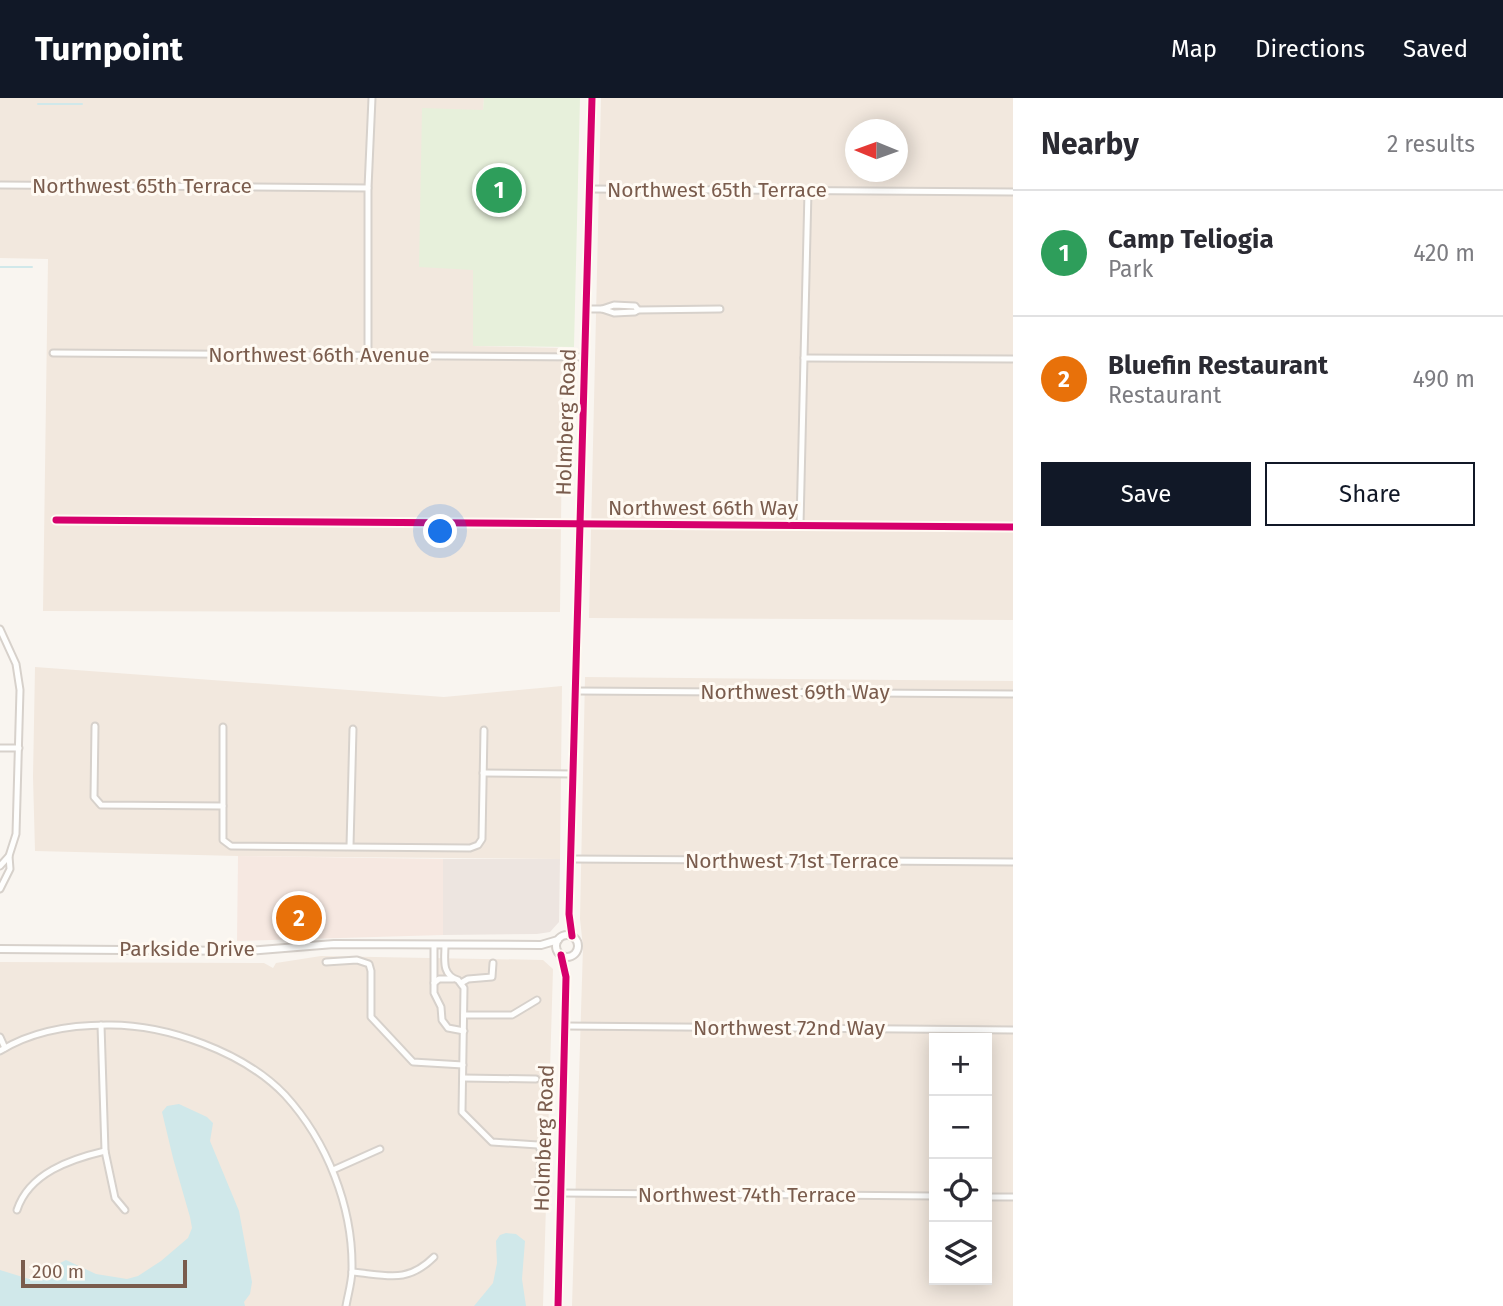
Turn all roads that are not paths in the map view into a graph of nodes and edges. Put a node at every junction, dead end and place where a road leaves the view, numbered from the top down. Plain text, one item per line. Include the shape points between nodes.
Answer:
1 (372, 98) edge
2 (592, 98) edge
3 (0, 185) edge
4 (368, 188) junction
5 (589, 189) junction
6 (808, 191) junction
7 (1013, 192) edge
8 (586, 309) junction
9 (720, 309) dead end
10 (53, 353) dead end
11 (368, 355) junction
12 (585, 357) junction
13 (804, 358) junction
14 (1013, 359) edge
15 (56, 520) dead end
16 (581, 525) junction
17 (800, 525) junction
18 (1013, 527) edge
19 (0, 629) edge
20 (576, 691) junction
21 (1013, 694) edge
22 (95, 726) dead end
23 (223, 727) dead end
24 (353, 729) dead end
25 (484, 730) dead end
26 (0, 748) edge
27 (19, 748) junction
28 (483, 773) junction
29 (573, 774) junction
30 (223, 806) junction
31 (350, 846) junction
32 (9, 856) junction
33 (571, 859) junction
34 (1013, 862) edge
35 (0, 866) edge
36 (3, 876) edge
37 (0, 889) edge
38 (569, 914) junction
39 (572, 936) junction
40 (559, 939) junction
41 (434, 945) junction
42 (445, 945) junction
43 (541, 945) junction
44 (0, 949) edge
45 (560, 953) junction
46 (572, 955) junction
47 (326, 962) dead end
48 (493, 963) dead end
49 (566, 971) junction
50 (453, 979) junction
51 (434, 983) junction
52 (461, 983) junction
53 (537, 1000) dead end
54 (464, 1015) junction
55 (100, 1025) junction
56 (565, 1026) junction
57 (1013, 1030) edge
58 (464, 1031) junction
59 (0, 1037) edge
60 (3, 1049) edge
61 (463, 1065) junction
62 (463, 1078) junction
63 (536, 1079) dead end
64 (380, 1149) dead end
65 (105, 1151) junction
66 (333, 1170) junction
67 (539, 1191) dead end
68 (559, 1193) junction
69 (929, 1196) edge
70 (992, 1197) edge
71 (1013, 1197) edge
72 (17, 1210) dead end
73 (125, 1210) dead end
74 (433, 1257) dead end
75 (352, 1272) junction
76 (346, 1306) edge
77 (558, 1306) edge

1 - 4 street
2 - 5 street, Holmberg Road
3 - 4 street, Northwest 65th Terrace
4 - 11 street
5 - 6 street, Northwest 65th Terrace
5 - 8 street, Holmberg Road
6 - 7 street, Northwest 65th Terrace
6 - 13 street
8 - 9 street via 620,313
8 - 12 street, Holmberg Road
10 - 11 street, Northwest 66th Avenue
11 - 12 street, Northwest 66th Avenue
12 - 16 street, Holmberg Road
13 - 14 street
13 - 17 street
15 - 16 street, Northwest 66th Way
16 - 17 street, Northwest 66th Way
16 - 20 street, Holmberg Road
17 - 18 street, Northwest 66th Way
19 - 27 street via 18,676
20 - 21 street, Northwest 69th Way
20 - 29 street, Holmberg Road
22 - 30 street via 96,802
23 - 30 street
24 - 31 street
25 - 28 street
26 - 27 street
27 - 32 street via 16,834
28 - 29 street
28 - 31 street via 482,839 478,845
29 - 33 street, Holmberg Road
30 - 31 street via 223,840 230,846
32 - 35 street
32 - 36 street via 10,869
33 - 34 street, Northwest 71st Terrace
33 - 38 street, Holmberg Road
36 - 37 street
38 - 39 street, Holmberg Road
38 - 40 street, Holmberg Road
39 - 40 street
39 - 46 street via 578,947
40 - 43 street, Parkside Drive
40 - 45 street
41 - 42 street, Parkside Drive
41 - 44 street, Parkside Drive via 334,944 247,951
41 - 51 street
42 - 43 street, Parkside Drive
42 - 50 street via 444,966
43 - 45 street, Parkside Drive
45 - 46 street
45 - 49 street, Holmberg Road
46 - 49 street, Holmberg Road
47 - 61 street via 369,964 371,1017 413,1062
48 - 52 street via 492,977
49 - 56 street, Holmberg Road
50 - 51 street
50 - 52 street
51 - 58 street via 444,1024
52 - 54 street
53 - 54 street via 512,1015
54 - 58 street
55 - 60 street via 52,1030
55 - 65 street
55 - 66 street via 128,1024 178,1035 247,1066 297,1110
56 - 57 street, Northwest 72nd Way
56 - 68 street, Holmberg Road
58 - 61 street
59 - 60 street
61 - 62 street
62 - 63 street
62 - 67 street via 463,1112 486,1138 538,1145
64 - 66 street
65 - 72 street via 79,1157 47,1173 21,1195
65 - 73 street via 115,1198
66 - 75 street via 348,1220
68 - 69 street, Northwest 74th Terrace
68 - 77 street, Holmberg Road
70 - 71 street
74 - 75 street via 408,1275
75 - 76 street

